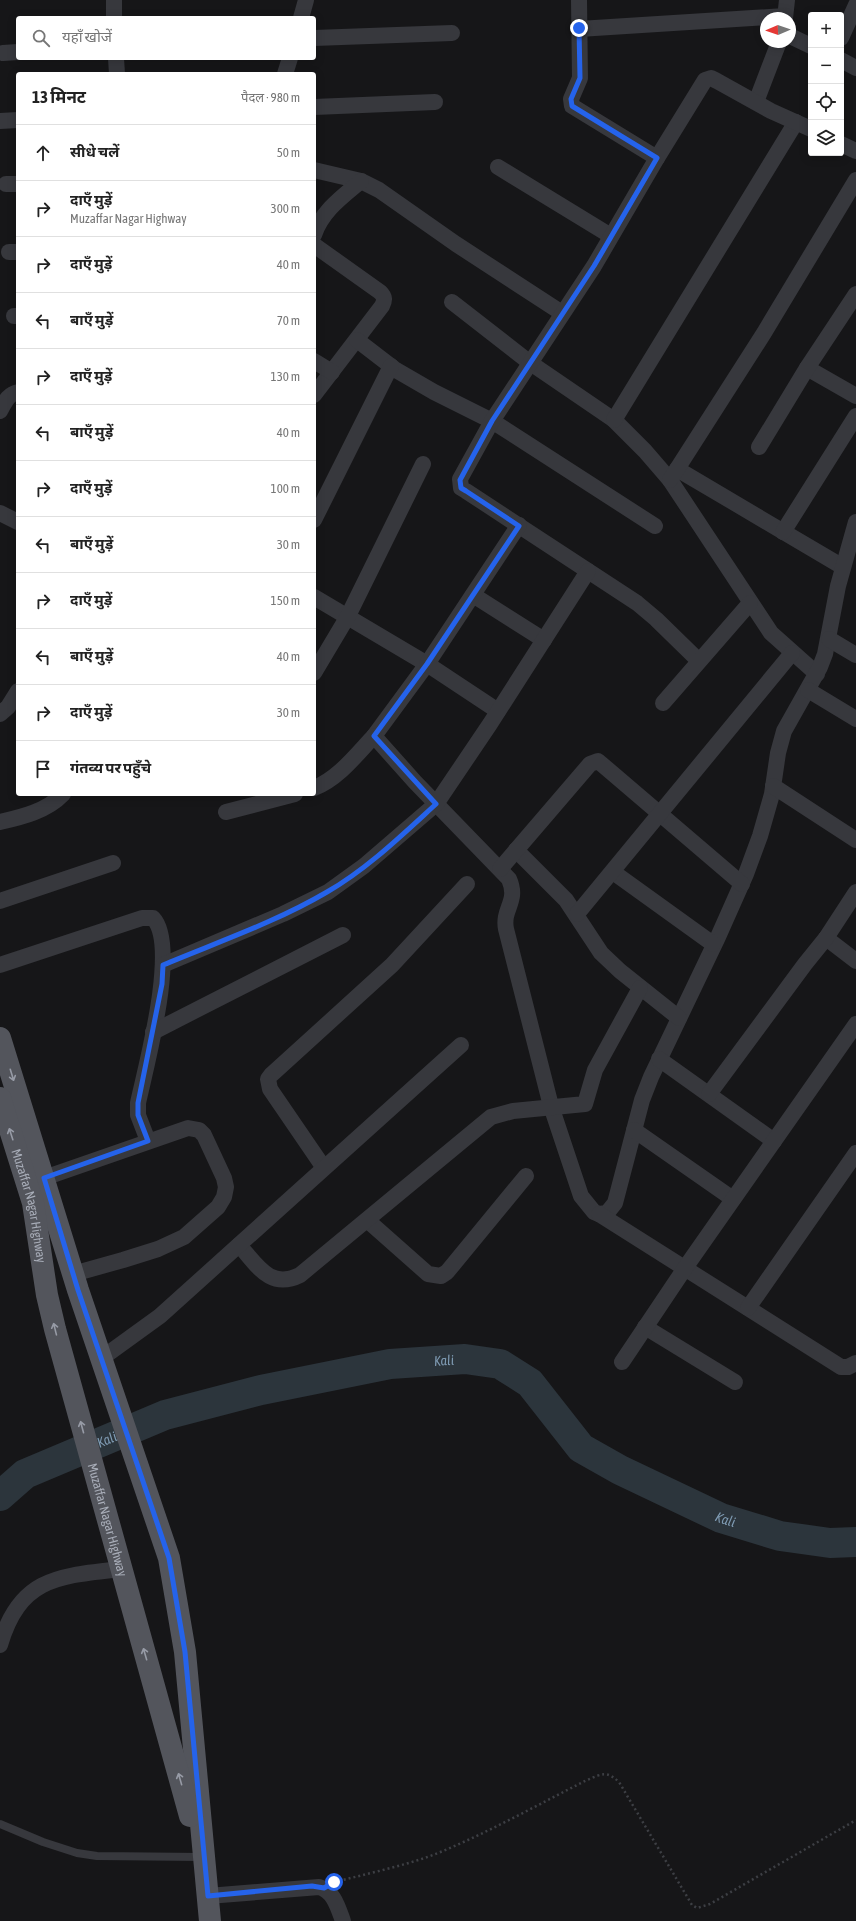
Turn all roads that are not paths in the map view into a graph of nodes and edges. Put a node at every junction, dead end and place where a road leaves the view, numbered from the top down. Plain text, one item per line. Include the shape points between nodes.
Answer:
1 (114, 0) edge
2 (306, 0) edge
3 (579, 0) edge
4 (856, 5) edge
5 (786, 11) edge
6 (114, 16) edge
7 (302, 16) edge
8 (579, 28) junction
9 (844, 31) edge
10 (452, 33) dead end
11 (316, 38) edge
12 (796, 39) edge
13 (808, 45) edge
14 (777, 48) edge
15 (116, 60) edge
16 (289, 60) edge
17 (844, 62) edge
18 (856, 68) edge
19 (117, 72) edge
20 (286, 72) edge
21 (435, 102) dead end
22 (756, 102) junction
23 (316, 106) edge
24 (16, 120) edge
25 (0, 121) edge
26 (796, 122) junction
27 (808, 128) edge
28 (844, 145) edge
29 (856, 151) edge
30 (657, 158) junction
31 (498, 167) dead end
32 (316, 170) edge
33 (856, 180) edge
34 (361, 181) junction
35 (316, 232) edge
36 (611, 236) junction
37 (316, 246) edge
38 (856, 294) edge
39 (452, 302) dead end
40 (562, 313) junction
41 (357, 340) junction
42 (316, 362) edge
43 (529, 362) junction
44 (391, 366) junction
45 (808, 368) junction
46 (332, 372) junction
47 (16, 392) edge
48 (316, 392) edge
49 (856, 396) edge
50 (0, 411) edge
51 (856, 416) edge
52 (614, 420) junction
53 (492, 421) junction
54 (759, 447) dead end
55 (424, 464) dead end
56 (673, 475) junction
57 (0, 514) edge
58 (316, 516) edge
59 (16, 521) edge
60 (856, 522) edge
61 (519, 526) junction
62 (655, 526) dead end
63 (783, 532) junction
64 (848, 564) edge
65 (588, 571) junction
66 (473, 595) junction
67 (316, 598) edge
68 (750, 603) junction
69 (348, 616) junction
70 (829, 639) junction
71 (544, 640) junction
72 (792, 653) junction
73 (856, 655) edge
74 (699, 661) junction
75 (427, 664) junction
76 (316, 670) edge
77 (816, 674) junction
78 (808, 690) junction
79 (16, 694) edge
80 (663, 703) dead end
81 (498, 711) junction
82 (0, 714) edge
83 (856, 719) edge
84 (374, 736) junction
85 (773, 786) junction
86 (316, 787) edge
87 (61, 796) edge
88 (287, 796) edge
89 (436, 804) junction
90 (226, 812) dead end
91 (659, 815) junction
92 (0, 822) edge
93 (856, 840) edge
94 (516, 850) junction
95 (113, 863) dead end
96 (500, 869) junction
97 (612, 872) junction
98 (467, 884) dead end
99 (742, 884) junction
100 (856, 892) edge
101 (0, 901) edge
102 (577, 914) junction
103 (344, 935) dead end
104 (826, 938) junction
105 (713, 944) junction
106 (856, 961) edge
107 (0, 965) edge
108 (163, 965) junction
109 (640, 988) junction
110 (679, 1018) junction
111 (856, 1024) edge
112 (153, 1032) junction
113 (0, 1038) edge
114 (461, 1045) dead end
115 (660, 1059) junction
116 (709, 1094) junction
117 (551, 1106) junction
118 (2, 1109) edge
119 (634, 1130) junction
120 (148, 1141) junction
121 (774, 1141) junction
122 (856, 1153) edge
123 (324, 1168) junction
124 (526, 1176) dead end
125 (44, 1178) junction
126 (733, 1199) junction
127 (599, 1214) junction
128 (366, 1220) junction
129 (239, 1245) junction
130 (685, 1268) junction
131 (73, 1274) junction
132 (748, 1308) junction
133 (645, 1327) junction
134 (622, 1362) dead end
135 (856, 1363) edge
136 (104, 1364) junction
137 (735, 1382) dead end
138 (120, 1564) junction
139 (0, 1645) edge
140 (0, 1824) edge
141 (204, 1864) junction
142 (208, 1896) junction
143 (210, 1921) edge
144 (343, 1921) edge

1 - 6 street
2 - 7 street
3 - 8 street
4 - 9 street
5 - 8 street
8 - 30 street via 580,78 571,99 572,106
10 - 11 street
12 - 13 street
14 - 22 street
15 - 19 street
16 - 20 street
17 - 18 street
21 - 23 street
22 - 26 street
22 - 30 street via 711,78 705,80
24 - 25 street
26 - 27 street
26 - 52 street
28 - 29 street
30 - 36 street
31 - 36 street
32 - 34 street
33 - 56 street via 764,333
34 - 35 street via 332,205
34 - 40 street via 380,190 456,244
36 - 40 street
37 - 41 street via 384,296 382,306
38 - 45 street
39 - 43 street
40 - 43 street
41 - 44 street
41 - 46 street
42 - 46 street
43 - 52 street
43 - 53 street
44 - 53 street via 434,392
44 - 58 street
45 - 49 street
45 - 54 street
46 - 48 street
47 - 50 street via 8,397
51 - 63 street
52 - 56 street
53 - 61 street via 460,484 466,491
53 - 62 street
55 - 69 street
56 - 63 street
56 - 68 street
57 - 59 street
60 - 64 street
61 - 65 street
61 - 66 street
63 - 64 street
64 - 70 street
65 - 71 street
65 - 74 street via 637,603
66 - 71 street
66 - 75 street
67 - 69 street
68 - 72 street via 771,633
68 - 74 street
69 - 75 street
69 - 76 street
70 - 73 street
70 - 77 street
71 - 81 street
72 - 77 street
72 - 91 street
74 - 80 street
75 - 81 street
75 - 84 street
77 - 78 street
78 - 83 street
78 - 85 street via 784,731
79 - 82 street
81 - 89 street
84 - 86 street via 333,776
84 - 89 street
85 - 93 street
85 - 99 street via 760,836
87 - 92 street via 37,812
88 - 90 street
89 - 96 street
89 - 108 street via 364,866 328,892 284,914
91 - 94 street via 600,763 594,761
91 - 97 street
91 - 99 street
94 - 96 street
94 - 102 street
95 - 101 street
96 - 117 street via 514,889 511,905 505,915 506,929
97 - 102 street
97 - 105 street
98 - 123 street via 392,965 268,1080 270,1088
99 - 105 street
100 - 104 street
102 - 109 street via 601,953
103 - 112 street
104 - 106 street
104 - 116 street
105 - 110 street
107 - 108 street via 147,916 157,922
108 - 112 street
109 - 110 street
109 - 117 street via 595,1070 587,1101 581,1105
110 - 115 street
111 - 121 street
112 - 120 street via 138,1103 138,1115
113 -> 125 main road, Muzaffar Nagar Highway
114 - 123 street
115 - 116 street
115 - 119 street via 642,1100
116 - 121 street
117 - 127 street via 581,1196 594,1212
117 - 128 street via 491,1117
138 -> 118 main road, Muzaffar Nagar Highway via 47,1295 33,1203
119 - 126 street
119 - 127 street via 615,1203 607,1214
120 - 125 street
120 - 131 street via 188,1128 199,1130 204,1135 224,1178 224,1197 218,1207 184,1237 158,1249
121 - 126 street
122 - 132 street
123 - 129 street
124 - 128 street via 441,1276 428,1274
125 - 131 main road, Muzaffar Nagar Highway
126 - 130 street
127 - 130 street
128 - 129 street via 300,1275 289,1280 268,1277
129 - 136 street
130 - 132 street
130 - 133 street
131 - 136 main road, Muzaffar Nagar Highway
132 - 135 street via 841,1367
133 - 134 street
133 - 137 street
136 - 141 main road, Muzaffar Nagar Highway via 169,1558 185,1652
138 - 139 street via 63,1576 31,1593 14,1612 5,1628
141 -> 138 main road, Muzaffar Nagar Highway
140 - 141 lane via 77,1853
141 - 142 main road, Muzaffar Nagar Highway
142 - 143 main road, Muzaffar Nagar Highway
142 - 144 street via 312,1886 324,1888 336,1904

